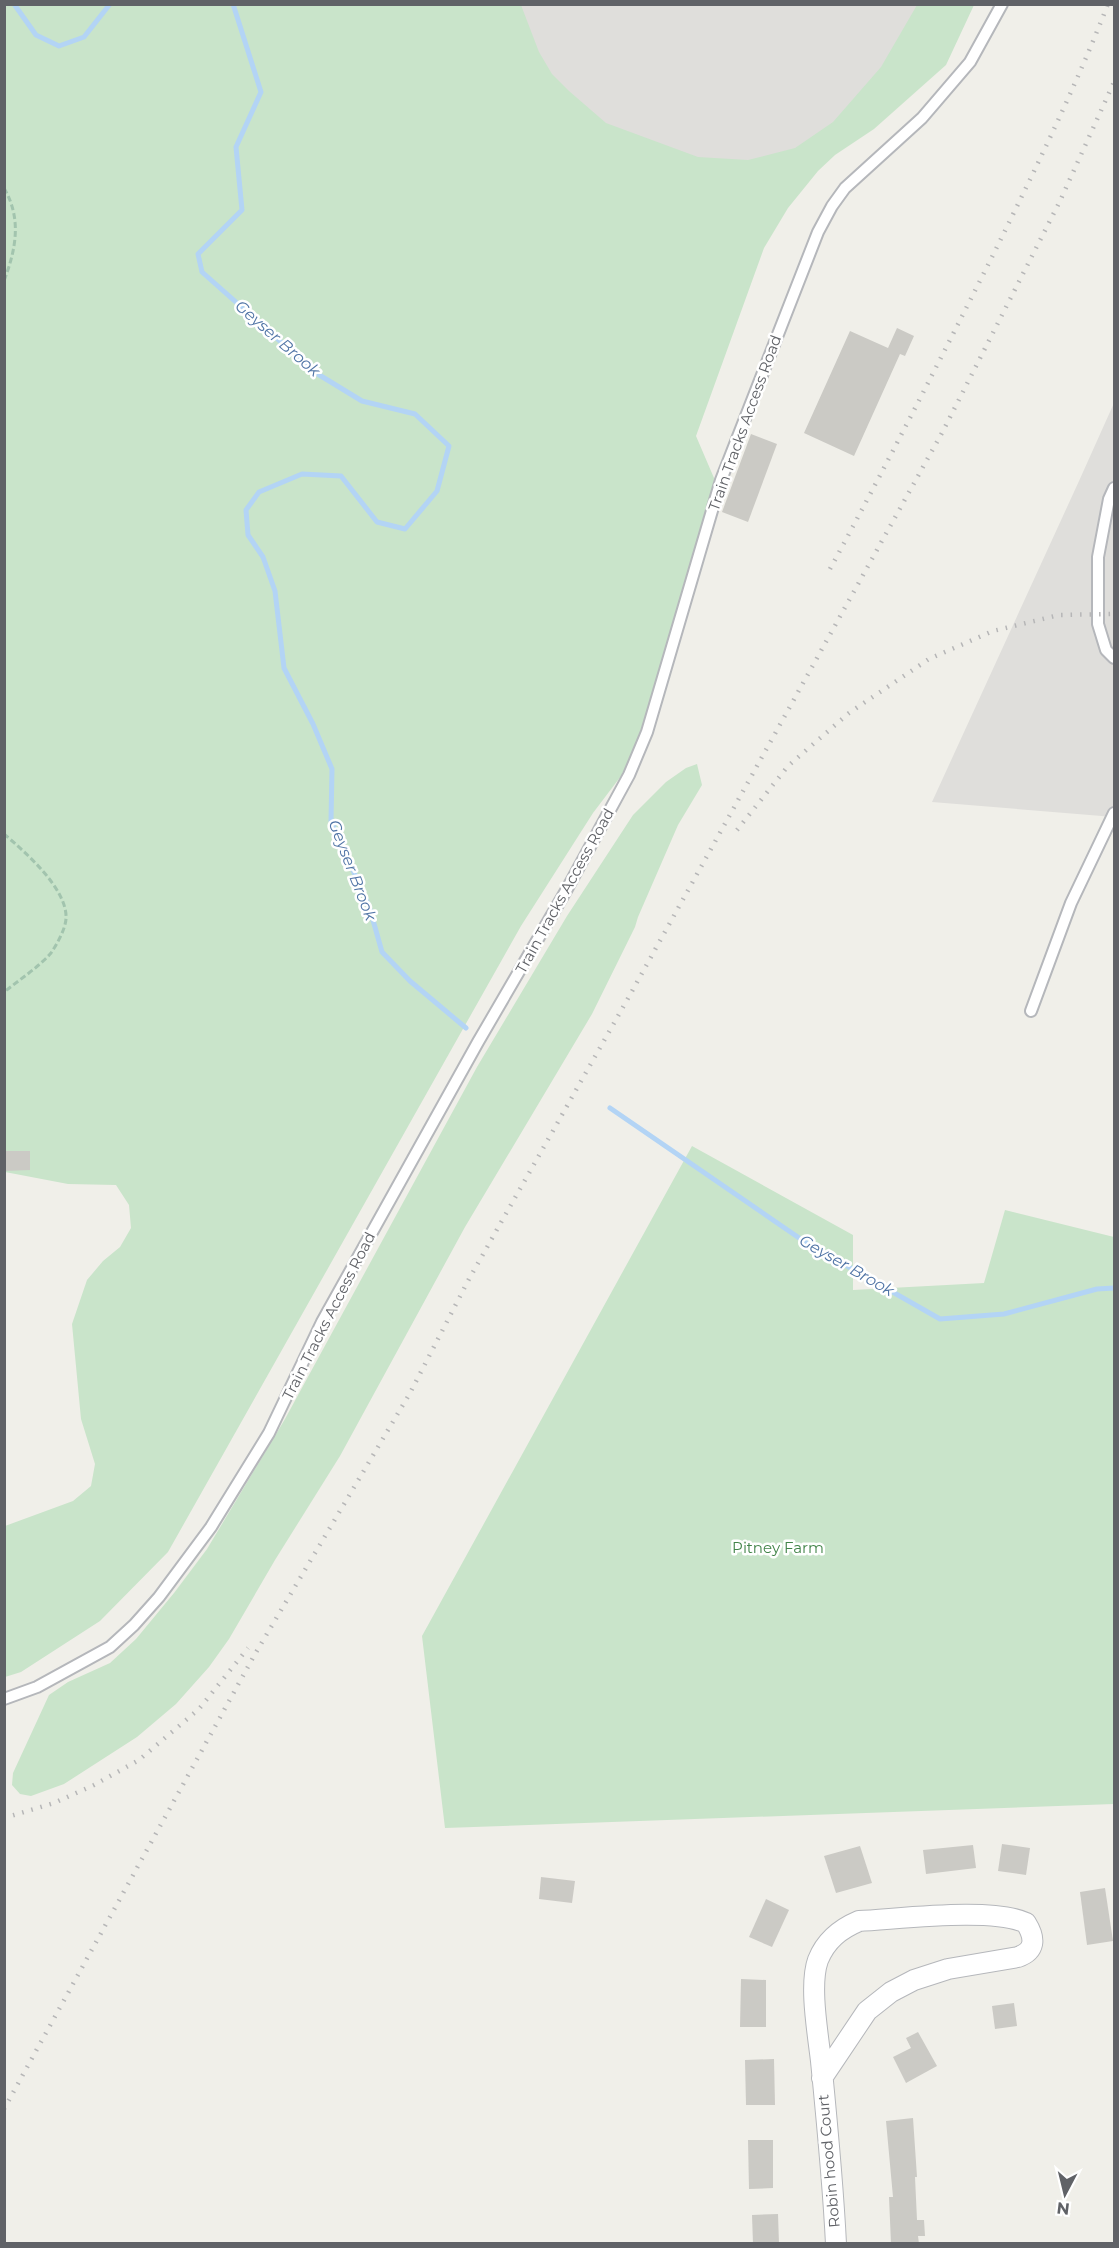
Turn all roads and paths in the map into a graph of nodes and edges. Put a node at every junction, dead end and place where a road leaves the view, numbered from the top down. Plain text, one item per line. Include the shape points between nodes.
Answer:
1 (1002, 4) edge
2 (4, 188) edge
3 (4, 281) edge
4 (1114, 488) edge
5 (1114, 658) edge
6 (1114, 813) edge
7 (4, 834) edge
8 (4, 992) edge
9 (1031, 1011) dead end
10 (4, 1699) edge
11 (822, 2078) junction
12 (836, 2244) edge

1 - 10 lane, Train Tracks Access Road via 970,62 922,118 845,188 818,232 721,480 647,732 629,775 322,1322 269,1433 211,1527 134,1625 110,1647 37,1687
2 - 3 path via 17,230
4 - 5 lane via 1098,557 1098,624 1106,650
6 - 9 lane via 1071,903
7 - 8 path via 49,878 64,903 66,918 50,953
11 - 11 street, Robin hood Court via 815,1995 817,1963 826,1942 844,1927 860,1921 976,1915 1026,1923 1032,1938 1028,1953 914,1980 867,2011
11 - 12 street, Robin hood Court

